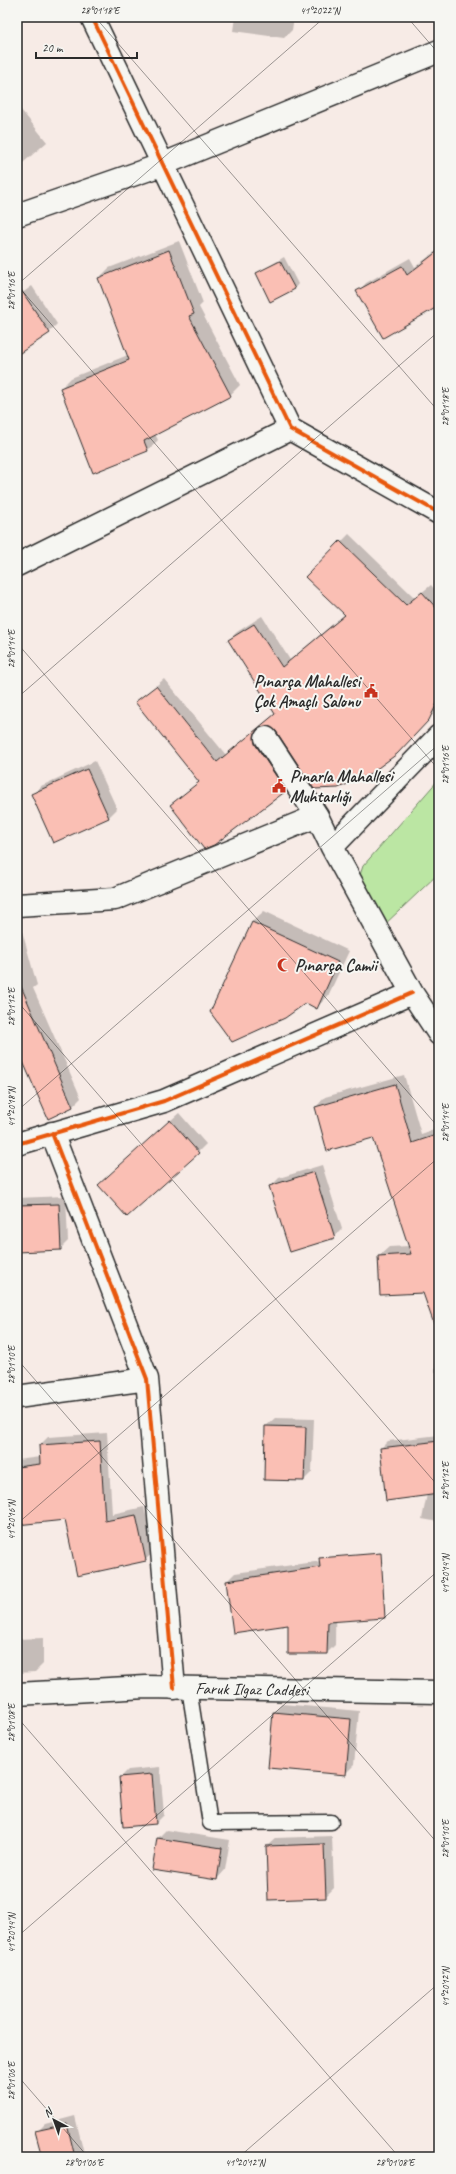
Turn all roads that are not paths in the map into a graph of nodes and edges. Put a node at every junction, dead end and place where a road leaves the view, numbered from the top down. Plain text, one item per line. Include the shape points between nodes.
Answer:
1 (92, 17) edge
2 (439, 51) edge
3 (161, 165) junction
4 (17, 215) edge
5 (290, 429) junction
6 (439, 513) edge
7 (17, 565) edge
8 (439, 736) edge
9 (266, 738) dead end
10 (317, 816) junction
11 (332, 847) junction
12 (17, 905) edge
13 (412, 993) junction
14 (439, 1034) edge
15 (52, 1133) junction
16 (17, 1144) edge
17 (147, 1379) junction
18 (17, 1397) edge
19 (182, 1688) junction
20 (439, 1692) edge
21 (17, 1694) edge
22 (331, 1822) dead end

1 - 3 street
2 - 3 street
3 - 4 street
3 - 5 street
5 - 6 street
5 - 7 street
8 - 11 street
9 - 10 street
10 - 11 street
10 - 12 street via 114,899
11 - 13 street
13 - 14 street
13 - 15 street via 164,1102
15 - 16 street
15 - 17 street
17 - 18 street
17 - 19 street
19 - 20 street, Faruk Ilgaz Caddesi
19 - 21 street, Faruk Ilgaz Caddesi via 146,1687
19 - 22 lane via 210,1823

